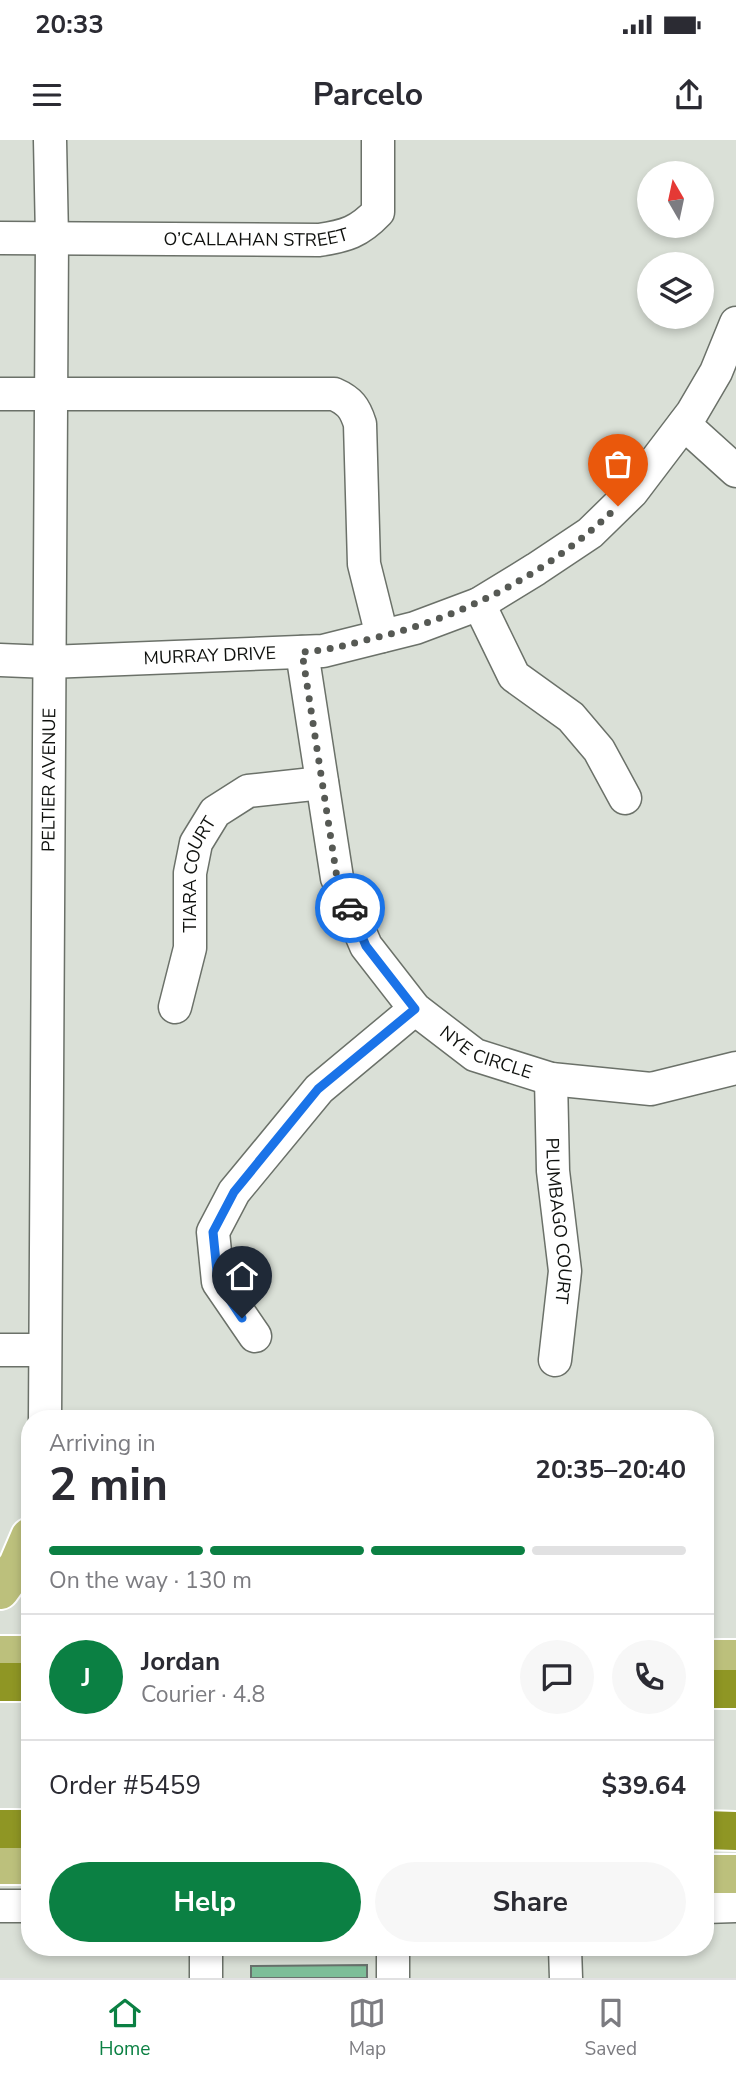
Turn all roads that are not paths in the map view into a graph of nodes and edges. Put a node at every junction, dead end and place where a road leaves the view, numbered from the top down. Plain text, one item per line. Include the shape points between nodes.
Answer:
1 (50, 140) edge
2 (378, 140) edge
3 (52, 238) junction
4 (0, 239) edge
5 (736, 323) edge
6 (0, 394) edge
7 (51, 394) junction
8 (684, 424) junction
9 (736, 471) edge
10 (478, 604) junction
11 (382, 636) junction
12 (302, 652) junction
13 (0, 660) edge
14 (49, 662) junction
15 (322, 783) junction
16 (625, 798) dead end
17 (174, 1007) dead end
18 (415, 1009) junction
19 (736, 1068) edge
20 (551, 1079) junction
21 (255, 1336) dead end
22 (0, 1350) edge
23 (44, 1350) junction
24 (555, 1360) dead end
25 (45, 1410) edge
26 (21, 1558) edge
27 (0, 1590) edge
28 (0, 1655) edge
29 (21, 1655) edge
30 (714, 1658) edge
31 (736, 1659) edge
32 (0, 1682) edge
33 (21, 1682) edge
34 (714, 1689) edge
35 (736, 1689) edge
36 (0, 1829) edge
37 (21, 1829) edge
38 (714, 1830) edge
39 (736, 1831) edge
40 (0, 1865) edge
41 (21, 1865) edge
42 (714, 1874) edge
43 (736, 1874) edge
44 (0, 1906) edge
45 (21, 1906) edge
46 (736, 1906) edge
47 (714, 1907) edge
48 (206, 1956) edge
49 (393, 1956) edge
50 (565, 1956) edge
51 (206, 1978) edge
52 (393, 1978) edge
53 (566, 1978) edge

1 - 3 street, PELTIER AVENUE
2 - 3 street, O’CALLAHAN STREET via 378,212 364,227 341,237
3 - 4 street
3 - 7 street, PELTIER AVENUE
5 - 8 street, MURRAY DRIVE via 716,372
6 - 7 street
7 - 11 street via 334,394 348,401 360,424 364,564
7 - 14 street, PELTIER AVENUE
8 - 9 street
8 - 10 street, MURRAY DRIVE via 632,492 590,533
10 - 11 street, MURRAY DRIVE
10 - 16 street via 514,676 571,717 599,750
11 - 12 street, MURRAY DRIVE
12 - 14 street, MURRAY DRIVE
12 - 15 street, NYE CIRCLE
13 - 14 street, MURRAY DRIVE
14 - 23 street, PELTIER AVENUE
15 - 17 street, TIARA COURT via 248,791 215,812 197,843 190,873 190,948
15 - 18 street, NYE CIRCLE via 337,878 366,946
18 - 20 street, NYE CIRCLE via 475,1055
18 - 21 street via 318,1089 234,1192 213,1232 218,1282
19 - 20 street, NYE CIRCLE via 651,1089
20 - 24 street, PLUMBAGO COURT via 553,1171 565,1271
22 - 23 street
23 - 25 street, PELTIER AVENUE
26 - 27 main road
28 - 29 main road
30 - 31 main road
32 - 33 highway
34 - 35 highway
36 - 37 highway
38 - 39 highway
40 - 41 main road
42 - 43 main road
44 - 45 street
46 - 47 street
48 - 51 street
49 - 52 street
50 - 53 street

